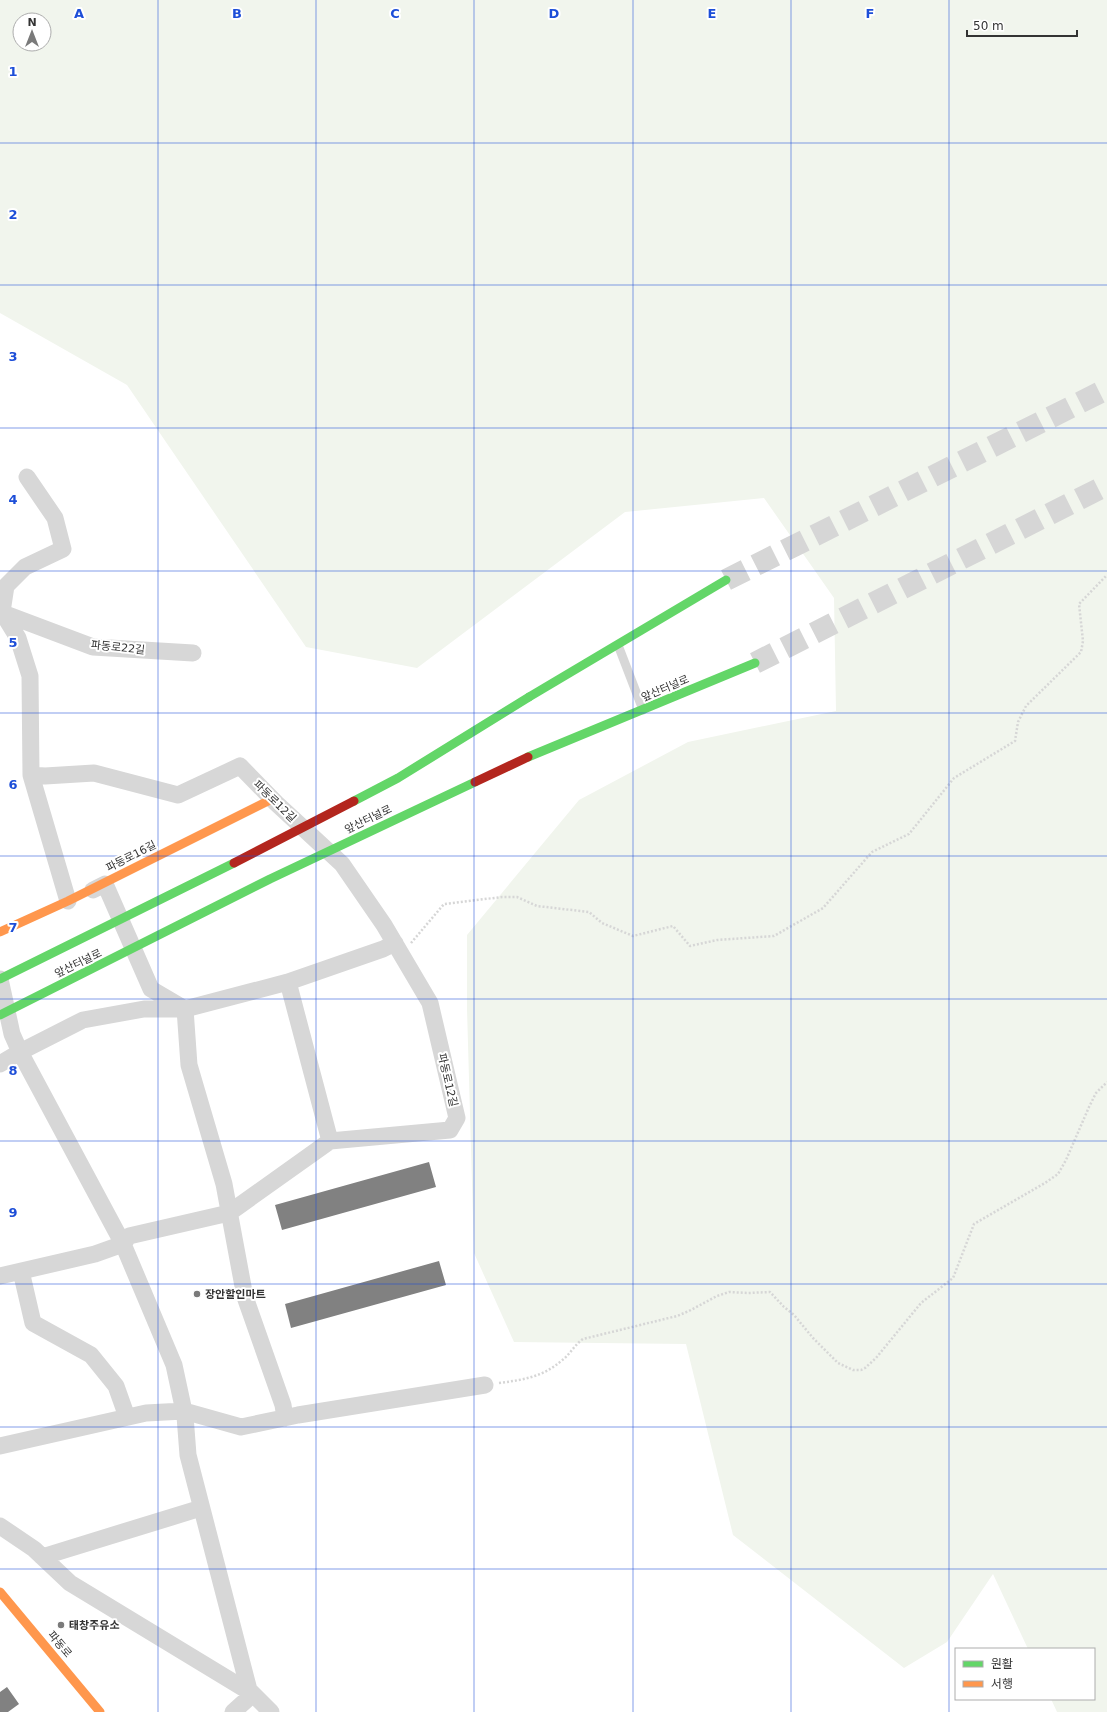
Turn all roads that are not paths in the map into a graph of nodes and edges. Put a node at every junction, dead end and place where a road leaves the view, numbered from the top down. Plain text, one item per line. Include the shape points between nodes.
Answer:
1 (27, 477) dead end
2 (726, 580) tunnel mouth
3 (1, 612) edge
4 (618, 645) junction
5 (193, 653) dead end
6 (755, 663) tunnel mouth
7 (643, 710) junction
8 (31, 775) junction
9 (272, 799) junction
10 (68, 901) junction
11 (0, 932) edge
12 (397, 947) junction
13 (0, 979) edge
14 (288, 982) junction
15 (185, 1009) junction
16 (0, 1015) edge
17 (20, 1052) junction
18 (0, 1064) edge
19 (330, 1141) junction
20 (229, 1213) junction
21 (123, 1244) junction
22 (22, 1271) junction
23 (0, 1276) edge
24 (485, 1386) road end
25 (184, 1411) junction
26 (127, 1417) junction
27 (285, 1418) junction
28 (0, 1446) edge
29 (201, 1508) junction
30 (0, 1526) edge
31 (42, 1556) junction
32 (0, 1592) edge
33 (253, 1694) junction
34 (100, 1712) edge
35 (233, 1712) edge
36 (270, 1712) edge

1 - 3 street via 55,518 63,549 26,567 6,586
2 - 4 main road, 앞산터널로
3 - 5 street, 파동로22길 via 92,647
3 - 8 street via 18,638 30,676
4 - 7 lane
4 - 13 main road, 앞산터널로, bridge via 398,778
6 - 7 main road, 앞산터널로
7 - 16 main road, 앞산터널로, bridge via 528,757 416,809 270,879
8 - 9 street, 파동로12길 via 94,773 178,795 240,766
8 - 10 street
9 - 10 main road, 파동로16길
9 - 12 street, 파동로12길 via 342,864
10 - 11 street
10 - 15 street via 105,884 151,989
12 - 14 street via 383,949
12 - 19 street, 파동로12길 via 430,1003 457,1118 450,1130
13 - 17 street via 12,1034
14 - 15 street
14 - 19 street
15 - 17 street via 144,1009 83,1020
15 - 20 street via 189,1065 224,1184
17 - 18 street
17 - 21 street
19 - 20 street
20 - 21 street via 130,1236
20 - 27 street via 245,1297 283,1405
21 - 22 street via 95,1254
21 - 25 street via 174,1365
22 - 23 street
22 - 26 street via 33,1323 91,1356 116,1386
24 - 27 street
25 - 26 street
25 - 27 street via 241,1427
25 - 29 street via 188,1455
26 - 28 street
29 - 31 street
29 - 33 street via 249,1690
30 - 31 street
31 - 33 street via 70,1583
32 - 34 main road, 파동로
33 - 35 street
33 - 36 street

